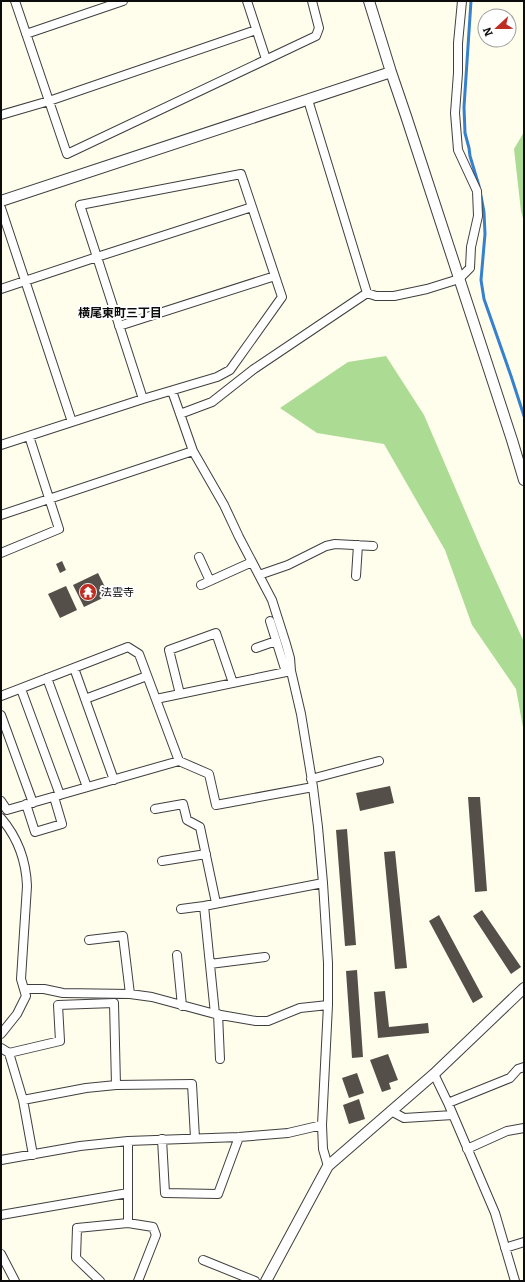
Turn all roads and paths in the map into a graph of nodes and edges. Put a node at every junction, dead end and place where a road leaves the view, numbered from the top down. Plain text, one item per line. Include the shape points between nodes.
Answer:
1 (15, 1) edge
2 (123, 1) edge
3 (246, 1) edge
4 (312, 1) edge
5 (369, 1) edge
6 (462, 1) edge
7 (256, 30) junction
8 (26, 34) junction
9 (266, 59) junction
10 (391, 72) junction
11 (308, 100) junction
12 (49, 101) junction
13 (1, 115) edge
14 (1, 201) edge
15 (252, 206) junction
16 (1, 208) edge
17 (97, 257) junction
18 (275, 276) junction
19 (459, 279) junction
20 (25, 281) junction
21 (1, 289) edge
22 (367, 293) junction
23 (119, 326) junction
24 (172, 391) junction
25 (143, 399) junction
26 (180, 414) junction
27 (72, 422) junction
28 (29, 436) junction
29 (1, 446) edge
30 (193, 451) junction
31 (524, 480) edge
32 (49, 499) junction
33 (1, 515) edge
34 (358, 545) junction
35 (373, 546) dead end
36 (1, 553) edge
37 (199, 557) dead end
38 (252, 562) junction
39 (259, 575) junction
40 (356, 576) dead end
41 (210, 581) junction
42 (201, 585) dead end
43 (270, 621) dead end
44 (276, 641) junction
45 (256, 648) dead end
46 (74, 668) junction
47 (288, 671) junction
48 (147, 676) junction
49 (47, 678) junction
50 (233, 683) junction
51 (21, 688) junction
52 (180, 694) junction
53 (1, 696) edge
54 (85, 699) junction
55 (156, 699) junction
56 (1, 716) edge
57 (179, 761) junction
58 (379, 761) dead end
59 (114, 780) junction
60 (312, 783) junction
61 (87, 787) junction
62 (57, 796) junction
63 (1, 801) edge
64 (30, 804) junction
65 (155, 809) dead end
66 (1, 818) edge
67 (206, 854) junction
68 (162, 861) dead end
69 (323, 883) junction
70 (216, 904) junction
71 (204, 906) junction
72 (181, 909) dead end
73 (89, 940) dead end
74 (177, 955) dead end
75 (265, 957) dead end
76 (210, 964) junction
77 (524, 988) edge
78 (25, 989) junction
79 (130, 994) junction
80 (328, 1005) junction
81 (182, 1006) junction
82 (216, 1014) junction
83 (1, 1034) edge
84 (1, 1048) edge
85 (10, 1053) junction
86 (220, 1059) dead end
87 (524, 1067) edge
88 (434, 1074) junction
89 (116, 1085) junction
90 (23, 1100) junction
91 (448, 1103) junction
92 (391, 1111) junction
93 (453, 1115) junction
94 (322, 1125) junction
95 (524, 1128) edge
96 (239, 1137) junction
97 (195, 1138) junction
98 (162, 1139) junction
99 (128, 1141) junction
100 (467, 1149) junction
101 (33, 1155) junction
102 (1, 1160) edge
103 (328, 1166) junction
104 (128, 1193) junction
105 (1, 1215) edge
106 (128, 1223) junction
107 (524, 1242) edge
108 (505, 1248) junction
109 (1, 1254) edge
110 (203, 1260) dead end
111 (15, 1281) edge
112 (100, 1281) edge
113 (138, 1281) edge
114 (255, 1281) edge
115 (266, 1281) edge
116 (515, 1281) edge

1 - 8 street
2 - 8 street
3 - 7 street
4 - 9 street via 320,28 316,36
5 - 10 street
6 - 19 street via 455,113 458,150 477,191 478,216 471,247 470,268
7 - 9 street
7 - 12 street
8 - 12 street
9 - 12 street via 67,154
10 - 11 street
10 - 19 street
11 - 14 street
11 - 22 street
12 - 13 street
15 - 17 street
15 - 17 street via 241,174 80,205
15 - 18 street
16 - 20 street
17 - 20 street
17 - 23 street
18 - 23 street
18 - 24 street via 282,297 230,370 217,377
19 - 22 street via 394,296
19 - 31 street
20 - 21 street
20 - 27 street
22 - 26 street via 254,369 212,402
23 - 25 street
24 - 25 street
24 - 26 street
25 - 27 street
26 - 30 street
27 - 28 street
28 - 29 street
28 - 32 street
30 - 32 street
30 - 38 street via 224,505
32 - 33 street
32 - 36 street via 59,529
34 - 35 street
34 - 39 street via 326,546
34 - 40 street
37 - 41 street
38 - 39 street
38 - 41 street
39 - 47 street via 274,607 286,644
41 - 42 street
43 - 44 street
44 - 45 street
44 - 47 street
46 - 48 street via 128,648 139,654
46 - 49 street
46 - 54 street
47 - 50 street
47 - 60 street via 301,714
48 - 54 street
48 - 55 street
49 - 51 street
49 - 61 street
50 - 52 street
50 - 52 street via 216,632 169,650
51 - 53 street
51 - 62 street
52 - 55 street
54 - 59 street
55 - 57 street
56 - 64 street
57 - 59 street
57 - 60 street via 209,774 216,806
58 - 60 street
59 - 61 street
60 - 69 street
61 - 62 street
62 - 64 street
62 - 64 street via 62,824 36,832
63 - 64 street via 7,810
65 - 67 street via 183,804 187,820 200,827
66 - 78 street via 23,855 26,872 21,979
67 - 68 street
67 - 70 street
69 - 70 street
69 - 80 street
70 - 71 street
71 - 72 street
71 - 76 street
73 - 79 street via 123,936
74 - 81 street
75 - 76 street
76 - 82 street
77 - 88 street
78 - 79 street via 44,989 63,994
78 - 83 street via 26,996 17,1014
79 - 81 street via 152,997
80 - 82 street via 300,1008 268,1021
80 - 94 street
81 - 82 street
82 - 86 street
84 - 85 street
85 - 89 street via 60,1041 58,1005 114,1003
85 - 90 street
87 - 91 street via 518,1069 510,1078
88 - 91 street
88 - 92 street
89 - 90 street
89 - 97 street via 192,1084
90 - 101 street
91 - 93 street
92 - 93 street via 404,1118
92 - 103 street
93 - 100 street
94 - 96 street via 288,1133
94 - 103 street via 323,1149
95 - 100 street via 507,1131
96 - 97 street
96 - 98 street via 218,1194 165,1193
97 - 98 street
98 - 99 street
99 - 101 street via 80,1146
99 - 104 street
100 - 108 street via 495,1213
101 - 102 street
103 - 115 street
104 - 105 street
104 - 106 street
106 - 112 street via 77,1228 76,1258
106 - 113 street via 153,1227 156,1235
107 - 108 street
108 - 116 street
109 - 111 street
110 - 114 street

